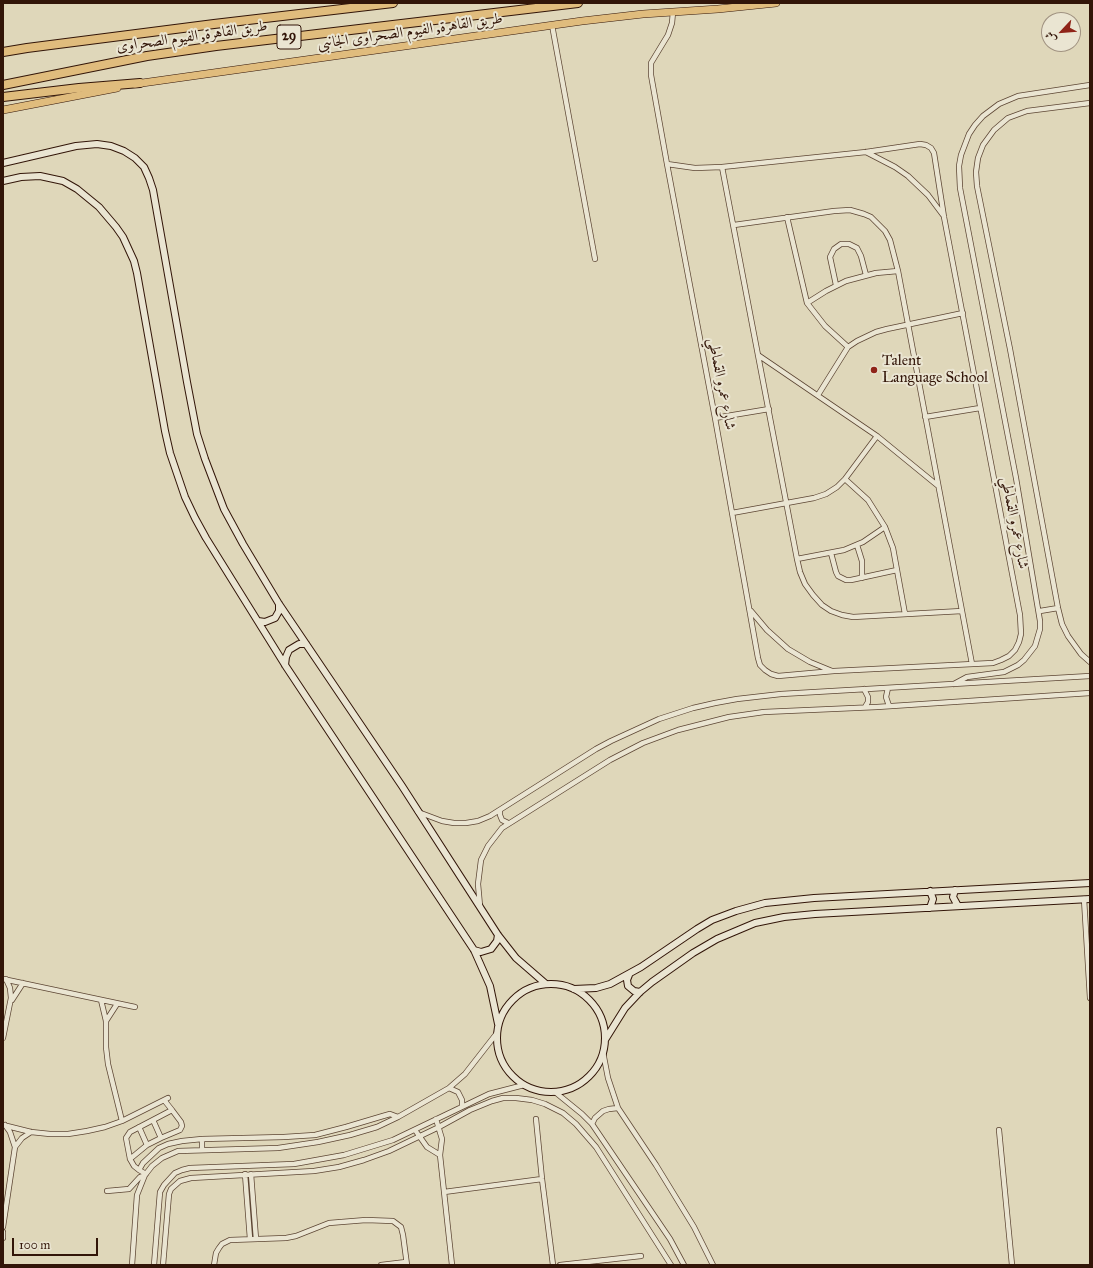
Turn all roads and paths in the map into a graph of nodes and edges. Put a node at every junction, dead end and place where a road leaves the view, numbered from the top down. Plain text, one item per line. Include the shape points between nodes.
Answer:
1 (394, 3) edge
2 (578, 3) edge
3 (776, 3) edge
4 (673, 12) junction
5 (552, 25) junction
6 (3, 52) edge
7 (140, 83) junction
8 (3, 85) edge
9 (1090, 85) edge
10 (3, 97) edge
11 (1090, 103) edge
12 (3, 110) edge
13 (866, 152) junction
14 (3, 163) edge
15 (667, 164) junction
16 (722, 167) junction
17 (3, 181) edge
18 (787, 217) junction
19 (944, 217) junction
20 (734, 225) junction
21 (595, 259) dead end
22 (898, 271) junction
23 (866, 275) junction
24 (836, 285) junction
25 (807, 303) junction
26 (963, 313) junction
27 (907, 324) junction
28 (848, 347) junction
29 (758, 355) junction
30 (818, 395) junction
31 (769, 408) junction
32 (980, 408) junction
33 (925, 417) junction
34 (715, 418) junction
35 (877, 436) junction
36 (845, 479) junction
37 (938, 485) junction
38 (786, 503) junction
39 (732, 513) junction
40 (885, 527) junction
41 (857, 545) junction
42 (831, 552) junction
43 (797, 559) junction
44 (897, 570) junction
45 (862, 578) junction
46 (279, 604) junction
47 (1058, 608) junction
48 (750, 609) junction
49 (962, 611) junction
50 (1040, 611) junction
51 (906, 614) junction
52 (258, 621) junction
53 (306, 644) junction
54 (1090, 662) edge
55 (972, 664) junction
56 (285, 665) junction
57 (834, 671) junction
58 (1090, 676) edge
59 (954, 684) junction
60 (888, 688) junction
61 (864, 689) junction
62 (1090, 693) edge
63 (889, 706) junction
64 (865, 707) junction
65 (500, 810) junction
66 (418, 812) junction
67 (508, 823) junction
68 (1090, 883) edge
69 (955, 890) junction
70 (930, 891) junction
71 (1087, 899) edge
72 (958, 906) junction
73 (480, 908) junction
74 (930, 908) junction
75 (1088, 933) edge
76 (498, 935) junction
77 (474, 950) junction
78 (629, 975) junction
79 (4, 979) edge
80 (23, 984) junction
81 (546, 984) junction
82 (574, 989) junction
83 (640, 992) junction
84 (1090, 998) edge
85 (101, 1000) junction
86 (10, 1003) junction
87 (117, 1004) junction
88 (135, 1007) dead end
89 (106, 1021) junction
90 (498, 1024) junction
91 (497, 1033) junction
92 (3, 1038) edge
93 (605, 1040) junction
94 (603, 1052) junction
95 (524, 1085) junction
96 (449, 1088) junction
97 (555, 1092) junction
98 (462, 1106) junction
99 (618, 1108) junction
100 (172, 1110) junction
101 (398, 1117) junction
102 (436, 1119) junction
103 (536, 1119) dead end
104 (153, 1120) junction
105 (122, 1121) junction
106 (592, 1124) junction
107 (4, 1125) edge
108 (139, 1127) junction
109 (439, 1127) junction
110 (415, 1130) junction
111 (999, 1130) dead end
112 (31, 1132) junction
113 (419, 1137) junction
114 (161, 1138) junction
115 (202, 1139) junction
116 (147, 1145) junction
117 (15, 1147) junction
118 (202, 1149) junction
119 (440, 1155) junction
120 (130, 1159) junction
121 (138, 1170) junction
122 (245, 1174) junction
123 (251, 1174) junction
124 (146, 1175) junction
125 (542, 1179) junction
126 (107, 1191) dead end
127 (444, 1192) junction
128 (3, 1227) edge
129 (3, 1232) edge
130 (3, 1238) edge
131 (250, 1239) junction
132 (256, 1239) junction
133 (641, 1256) dead end
134 (133, 1264) edge
135 (407, 1264) edge
136 (153, 1265) edge
137 (163, 1265) edge
138 (214, 1265) edge
139 (381, 1265) edge
140 (452, 1265) edge
141 (553, 1265) edge
142 (560, 1265) edge
143 (671, 1265) edge
144 (684, 1265) edge
145 (713, 1265) edge
146 (1012, 1265) edge

1 - 6 highway, طريق القاهرة, الفيوم الصحراوى / 29
2 - 8 highway, طريق القاهرة, الفيوم الصحراوى / 29 via 209,47 147,56
3 - 4 main road, طريق القاهرة, الفيوم الصحراوى الجانبى
4 - 5 main road, طريق القاهرة, الفيوم الصحراوى الجانبى
4 - 15 street, شارع عمرو القماطي via 668,35 651,67
5 - 7 main road, طريق القاهرة, الفيوم الصحراوى الجانبى
5 - 21 street
7 - 10 highway
7 - 12 main road, طريق القاهرة, الفيوم الصحراوى الجانبى
9 - 50 street via 1018,96 999,104 983,116 969,134 959,166 960,188
11 - 47 street via 1027,111 1008,118 994,130 983,145 976,172
13 - 16 street, شارع عمرو القماطي
13 - 19 street, شارع عمرو القماطي via 895,166 908,176 928,195
13 - 19 street, شارع عمرو القماطي via 920,144 931,148 936,159
14 - 46 street via 76,146 97,144 124,151 144,167 150,178 185,376 201,446 227,514
15 - 16 street, شارع عمرو القماطي via 695,168
15 - 34 street, شارع عمرو القماطي
16 - 20 street
17 - 52 street via 40,176 63,181 99,207 123,237 137,273 165,431 177,475 206,538
18 - 20 street
18 - 22 street via 843,210 864,214 885,231
18 - 25 street
19 - 26 street, شارع عمرو القماطي
20 - 29 street
22 - 23 street
22 - 27 street
23 - 24 street
23 - 24 street via 857,248 841,244 834,249 830,257
24 - 25 street
25 - 28 street via 824,326
26 - 27 street
26 - 32 street, شارع عمرو القماطي
27 - 28 street via 876,332
27 - 33 street
28 - 30 street
29 - 30 street
29 - 31 street
30 - 35 street
31 - 34 street
31 - 38 street
32 - 33 street
32 - 55 street, شارع عمرو القماطي via 1022,629 1019,642 1009,656 993,663
33 - 37 street
34 - 39 street, شارع عمرو القماطي
35 - 36 street
35 - 37 street
36 - 38 street via 826,494
36 - 40 street via 868,500
37 - 49 street
38 - 39 street
38 - 43 street
39 - 48 street, شارع عمرو القماطي
40 - 41 street
40 - 44 street via 893,548
41 - 42 street
41 - 45 street via 862,561
42 - 43 street
42 - 45 street via 838,576 846,580
43 - 51 street via 805,584 822,605 831,611 853,618
44 - 45 street
44 - 51 street
46 - 52 street via 275,618 269,622
46 - 53 street
47 - 50 street
47 - 54 street via 1068,636
48 - 57 street, شارع عمرو القماطي via 767,630 788,649 810,662
48 - 57 street, شارع عمرو القماطي via 758,658 765,670 778,676
49 - 51 street
49 - 55 street
50 - 59 street via 1038,638 1024,660 1004,672 967,677
52 - 56 street
53 - 56 street via 292,648 287,654
53 - 66 street
55 - 57 street, شارع عمرو القماطي
56 - 77 street
58 - 59 street
59 - 60 street
60 - 61 street
60 - 63 street via 886,697
61 - 64 street via 868,694
61 - 65 street via 737,699 676,713 642,726 596,749
62 - 63 street
63 - 64 street
64 - 67 street via 764,712 678,730 610,760
65 - 66 street via 478,821 466,823 442,821
65 - 67 street via 500,818
66 - 73 street
67 - 73 street via 492,839 481,860 478,884
68 - 69 street
69 - 70 street
69 - 72 street via 953,897
70 - 74 street via 933,899
70 - 78 street via 794,899 751,906 697,929
71 - 72 street
71 - 75 street
72 - 74 street
73 - 76 street
74 - 83 street via 815,914 755,923 717,939 693,953
75 - 84 street
76 - 77 street via 491,949 481,952
76 - 81 street via 516,958
77 - 90 street via 486,973
78 - 82 street via 601,987
78 - 83 street via 628,986
79 - 80 street
79 - 86 street via 10,993
80 - 85 street
80 - 86 street
81 - 82 street via 560,984
81 - 90 street via 530,987 517,996 506,1007
82 - 93 street via 591,1001 602,1019
83 - 93 street via 625,1008
85 - 87 street
85 - 89 street
86 - 92 street
87 - 88 street
87 - 89 street
89 - 105 street via 108,1064
90 - 91 street
91 - 95 street via 502,1060 509,1072
91 - 96 street via 465,1074
93 - 94 street
94 - 97 street via 596,1068 585,1080 571,1088
94 - 99 street
95 - 97 street via 539,1091
95 - 98 street via 489,1094
96 - 98 street via 458,1092
96 - 101 street
97 - 106 street
98 - 102 street
99 - 106 street via 603,1111
99 - 145 street via 694,1227
100 - 104 street
100 - 105 street via 166,1099
100 - 114 street via 182,1126 180,1130
101 - 115 street via 390,1114 315,1135
101 - 118 street via 377,1127 318,1142 278,1148
102 - 109 street
102 - 110 street
103 - 125 street
104 - 108 street
104 - 114 street
105 - 112 street via 74,1133
106 - 144 street via 670,1239
107 - 112 street
107 - 117 street via 10,1132
108 - 116 street
108 - 120 street via 126,1138
109 - 113 street
109 - 119 street via 442,1139
109 - 143 street via 470,1110 503,1098 532,1100 563,1113 596,1147
110 - 113 street
110 - 136 street via 369,1148 319,1161 268,1166 190,1168 175,1173 160,1192
111 - 146 street
112 - 117 street
113 - 119 street via 427,1147
113 - 123 street via 388,1151 340,1167
114 - 116 street
115 - 118 street
115 - 121 street via 182,1141 159,1148
116 - 120 street
117 - 128 street
118 - 124 street via 178,1151 162,1158
119 - 127 street
120 - 121 street
121 - 124 street
122 - 123 street
122 - 131 street
122 - 137 street via 191,1178 175,1184 169,1194
123 - 132 street
124 - 126 street via 129,1189
124 - 134 street via 137,1195
125 - 127 street
125 - 141 street
127 - 140 street
129 - 130 street
131 - 132 street
131 - 138 street via 234,1239 222,1244 216,1253
132 - 135 street via 296,1236 329,1223 348,1220 390,1221 398,1224 403,1231
133 - 142 street
135 - 139 street

